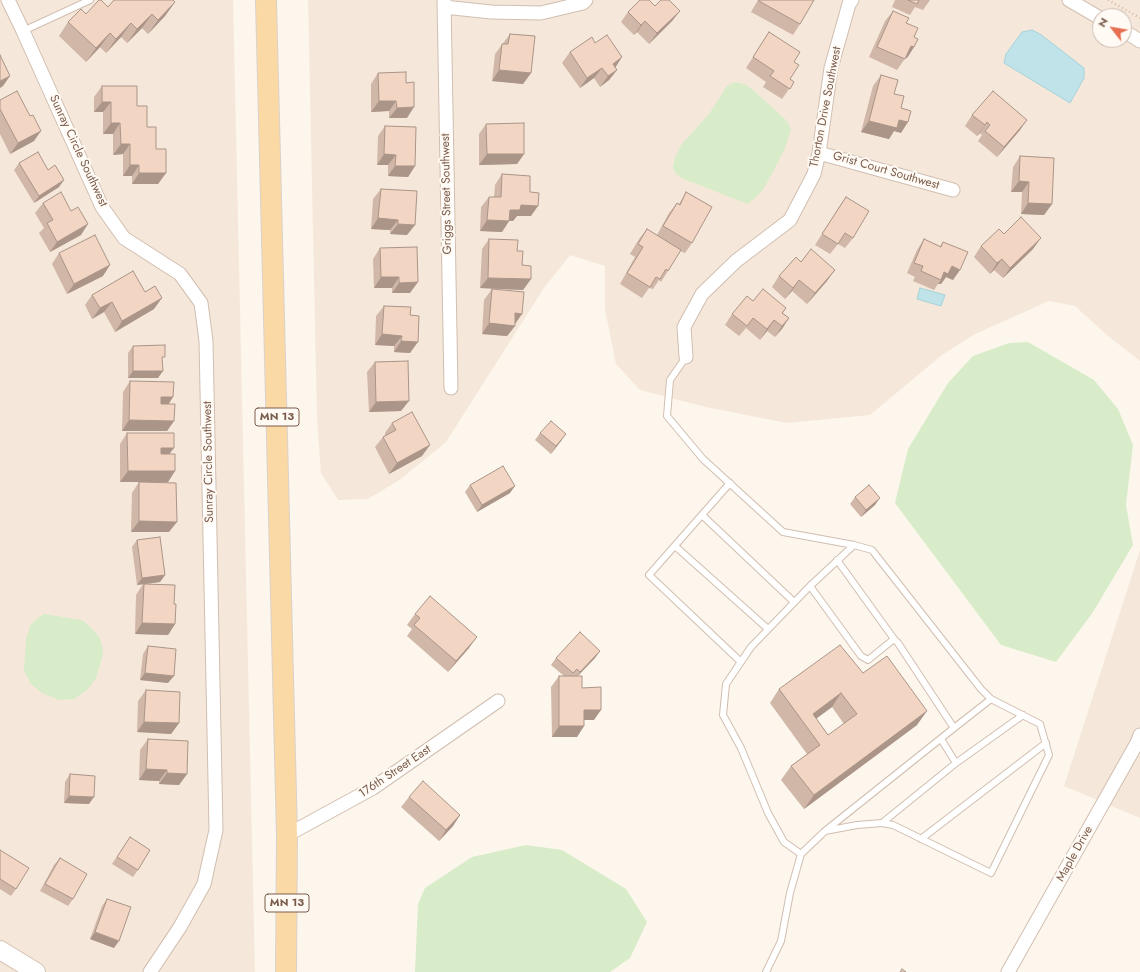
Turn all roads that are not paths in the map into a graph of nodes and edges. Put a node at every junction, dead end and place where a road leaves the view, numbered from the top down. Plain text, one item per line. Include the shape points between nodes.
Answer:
1 (8, 0) edge
2 (90, 0) edge
3 (266, 0) edge
4 (586, 0) edge
5 (852, 0) edge
6 (1070, 0) edge
7 (444, 3) edge
8 (1092, 13) edge
9 (23, 31) junction
10 (819, 152) junction
11 (953, 190) dead end
12 (686, 357) joint
13 (451, 388) dead end
14 (730, 483) junction
15 (702, 515) junction
16 (854, 545) junction
17 (675, 546) junction
18 (837, 560) junction
19 (810, 586) junction
20 (794, 602) junction
21 (768, 629) junction
22 (894, 639) junction
23 (741, 662) junction
24 (991, 699) junction
25 (498, 701) dead end
26 (1023, 715) junction
27 (954, 728) junction
28 (1140, 735) edge
29 (941, 739) junction
30 (1046, 743) junction
31 (956, 763) junction
32 (882, 823) junction
33 (825, 831) junction
34 (287, 835) junction
35 (921, 839) junction
36 (801, 854) junction
37 (0, 950) edge
38 (36, 972) edge
39 (150, 972) edge
40 (286, 972) edge
41 (766, 972) edge
42 (1008, 972) edge

1 - 9 street, Sunray Circle Southwest
2 - 9 lane
3 - 34 main road, MN 13
4 - 7 street via 583,3 541,13 491,12
5 - 10 street, Thorton Drive Southwest via 831,68
6 - 8 street
7 - 13 street, Griggs Street Southwest
9 - 39 street, Sunray Circle Southwest via 102,207 124,238 180,274 201,303 206,341 216,830 204,884 180,927
10 - 11 street, Grist Court Southwest
10 - 12 street, Thorton Drive Southwest via 814,174 790,220 736,261 702,294 684,327
12 - 14 lane via 670,380 667,416 703,459
14 - 15 lane
14 - 16 lane via 783,532
15 - 17 lane
15 - 20 lane
16 - 18 lane
16 - 24 lane via 872,550
17 - 21 lane
17 - 23 lane via 649,575
18 - 19 lane
18 - 22 lane
19 - 20 lane
19 - 22 lane via 861,656 868,660
20 - 21 lane
21 - 23 lane
22 - 27 lane
23 - 36 lane via 726,684 723,715 784,842
24 - 26 lane
24 - 27 lane
25 - 34 street, 176th Street East via 373,788
26 - 30 lane via 1040,724
26 - 31 lane
27 - 29 lane
28 - 42 street, Maple Drive
29 - 31 lane
29 - 33 lane
30 - 35 lane
30 - 35 lane via 1049,754 991,873
31 - 32 lane
32 - 33 lane
32 - 35 lane via 893,825
33 - 36 lane
34 - 40 main road, MN 13
36 - 41 lane via 790,893 782,941
37 - 38 street

